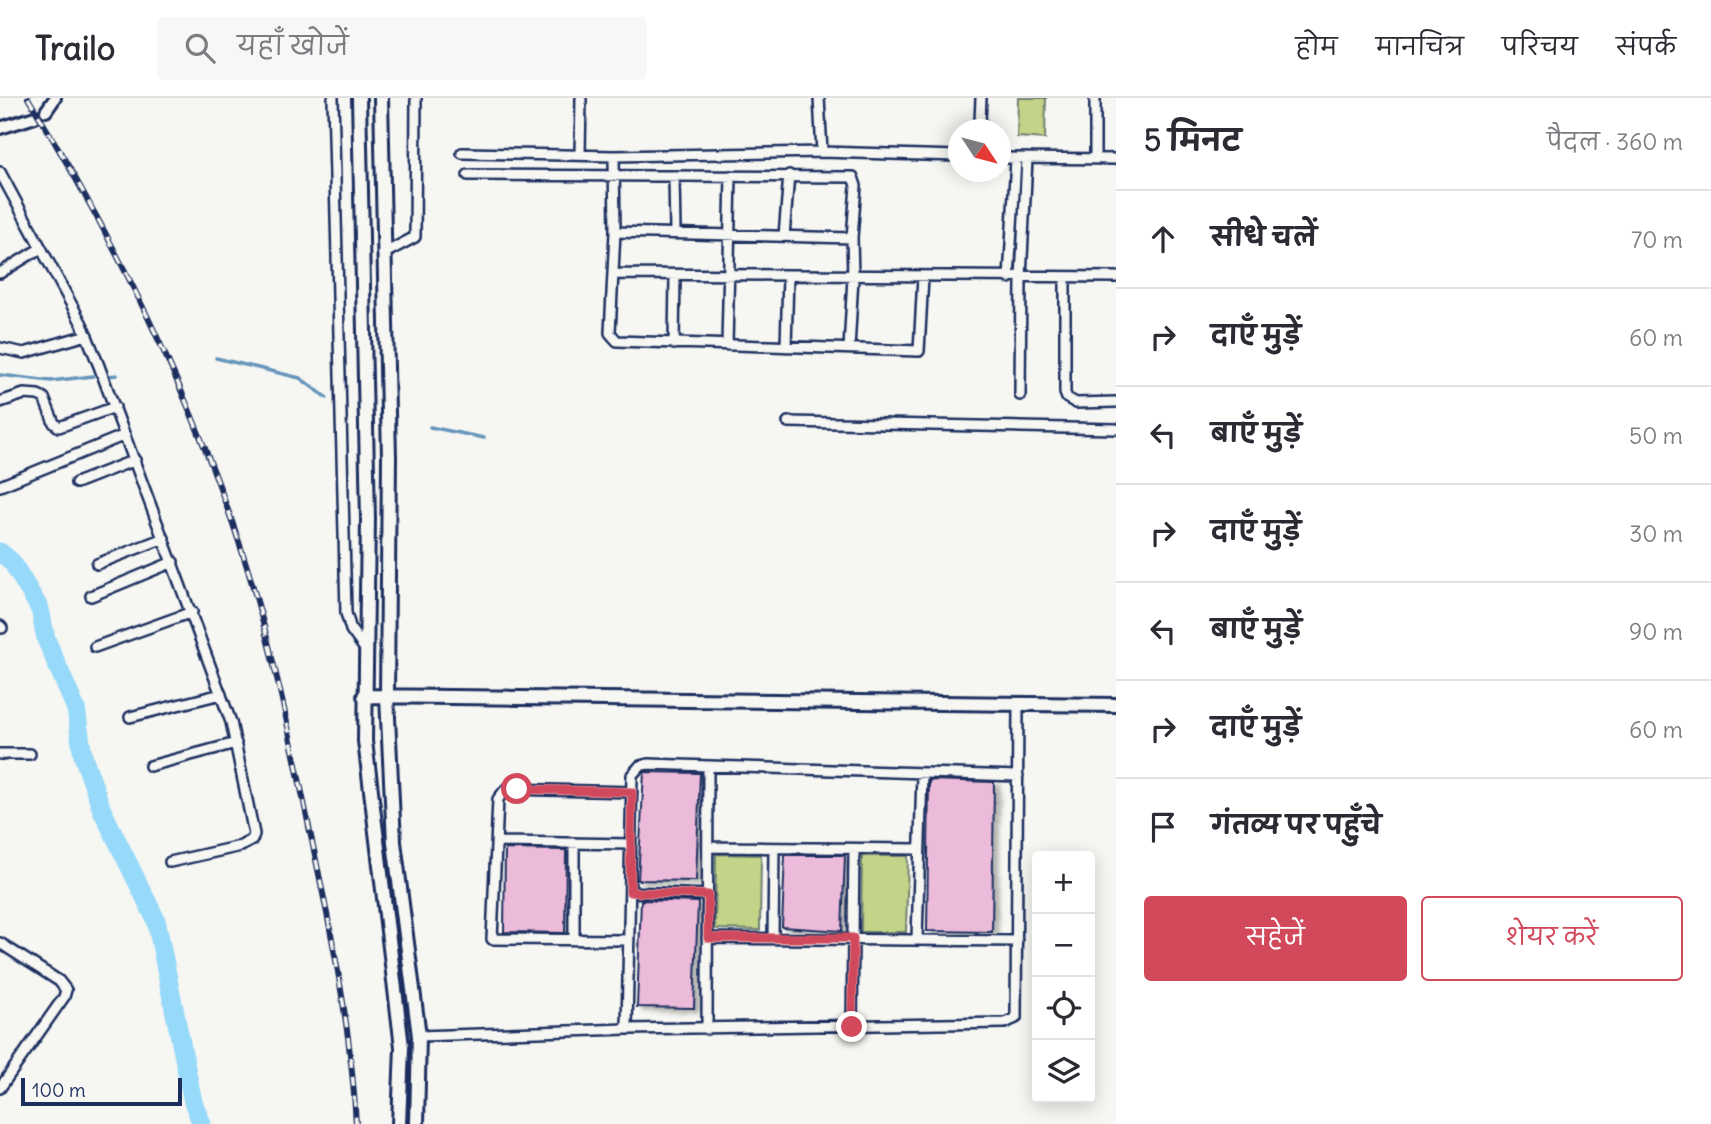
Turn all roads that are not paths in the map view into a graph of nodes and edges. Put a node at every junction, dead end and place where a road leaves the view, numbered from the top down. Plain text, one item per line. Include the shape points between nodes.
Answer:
1 (55, 98) edge
2 (333, 98) edge
3 (359, 98) edge
4 (381, 98) edge
5 (416, 98) edge
6 (581, 98) edge
7 (819, 98) edge
8 (981, 98) edge
9 (1095, 98) edge
10 (46, 111) dead end
11 (35, 117) dead end
12 (980, 119) edge
13 (0, 128) edge
14 (821, 152) junction
15 (462, 153) dead end
16 (580, 155) junction
17 (614, 156) junction
18 (948, 156) edge
19 (1011, 159) edge
20 (1021, 159) junction
21 (1095, 159) junction
22 (1116, 159) edge
23 (0, 172) edge
24 (468, 175) dead end
25 (789, 175) junction
26 (614, 176) junction
27 (674, 176) junction
28 (731, 176) junction
29 (615, 232) junction
30 (675, 233) junction
31 (729, 234) junction
32 (784, 236) junction
33 (852, 238) junction
34 (41, 248) junction
35 (383, 254) junction
36 (0, 273) edge
37 (614, 274) junction
38 (675, 275) junction
39 (727, 275) junction
40 (789, 276) junction
41 (853, 277) junction
42 (923, 277) junction
43 (1065, 277) junction
44 (1116, 277) edge
45 (1009, 278) junction
46 (1021, 278) junction
47 (87, 335) junction
48 (674, 344) junction
49 (727, 345) junction
50 (786, 347) junction
51 (0, 348) edge
52 (849, 349) junction
53 (1020, 395) dead end
54 (0, 402) edge
55 (1116, 402) edge
56 (115, 407) junction
57 (788, 422) dead end
58 (1116, 429) edge
59 (125, 435) junction
60 (135, 460) junction
61 (76, 483) dead end
62 (0, 486) edge
63 (164, 538) junction
64 (173, 562) junction
65 (97, 564) dead end
66 (91, 596) dead end
67 (191, 612) junction
68 (95, 647) dead end
69 (365, 649) junction
70 (221, 694) junction
71 (365, 696) junction
72 (387, 697) junction
73 (1018, 704) junction
74 (1116, 705) edge
75 (130, 717) dead end
76 (236, 743) junction
77 (0, 754) edge
78 (30, 754) dead end
79 (150, 766) dead end
80 (708, 767) junction
81 (922, 774) junction
82 (1018, 776) junction
83 (632, 792) junction
84 (497, 842) junction
85 (574, 843) junction
86 (631, 844) junction
87 (708, 847) junction
88 (774, 848) junction
89 (854, 849) junction
90 (919, 849) junction
91 (170, 862) dead end
92 (630, 892) junction
93 (708, 895) junction
94 (708, 938) junction
95 (773, 938) junction
96 (853, 938) junction
97 (917, 939) junction
98 (573, 940) junction
99 (629, 940) junction
100 (1017, 941) junction
101 (0, 943) edge
102 (852, 1027) junction
103 (707, 1029) junction
104 (627, 1030) junction
105 (419, 1036) junction
106 (0, 1088) edge
107 (399, 1124) edge
108 (417, 1124) edge

1 - 10 street
2 - 69 street via 346,613
3 - 69 main road via 368,519
4 - 35 main road
5 - 35 street via 415,237
6 - 16 street
7 - 14 street
8 - 12 street
9 - 21 street
11 - 13 street
14 - 17 street
14 - 18 street
15 - 16 street
16 - 17 street
17 - 26 street
19 - 20 street
20 - 21 street
20 - 45 street
20 - 46 street
21 - 22 street
23 - 34 street
24 - 26 street
25 - 28 street
25 - 32 street
25 - 33 street via 853,177
26 - 27 street
26 - 29 street
27 - 28 street
27 - 30 street
28 - 31 street
29 - 30 street
29 - 37 street
30 - 31 street
31 - 32 street
31 - 39 street
32 - 33 street
33 - 41 street
34 - 36 street
34 - 47 street
35 - 72 main road via 389,457
37 - 38 street
37 - 48 street via 613,338
38 - 39 street
38 - 48 street
39 - 40 street
39 - 49 street
40 - 41 street
40 - 50 street
41 - 42 street
41 - 52 street
42 - 45 street
42 - 52 street via 919,351
43 - 44 street
43 - 46 street
43 - 55 street via 1065,393 1076,403
45 - 46 street
46 - 53 street
47 - 51 street via 24,353
47 - 56 street
48 - 49 street
49 - 50 street
50 - 52 street
54 - 56 street via 24,394 38,395 59,427
56 - 59 street
57 - 58 street
59 - 60 street
59 - 62 street
60 - 61 street
60 - 63 street
63 - 64 street
63 - 65 street
64 - 66 street
64 - 67 street
67 - 68 street
67 - 70 street
69 - 71 main road
70 - 75 street
70 - 76 street
71 - 72 main road
71 - 107 main road via 365,741 402,1047
72 - 73 main road
72 - 105 main road via 394,842
73 - 74 main road
73 - 82 street
76 - 79 street
76 - 91 street via 252,839 241,846
77 - 78 street
80 - 81 street
80 - 83 street via 640,766 632,775
80 - 87 street
81 - 82 street
81 - 90 street
82 - 100 street
83 - 84 street via 506,789 498,799
83 - 86 street
84 - 85 street
84 - 98 street via 492,939
85 - 86 street
85 - 98 street
86 - 92 street
87 - 88 street
87 - 93 street
88 - 89 street
88 - 95 street
89 - 90 street
89 - 96 street
90 - 97 street
92 - 93 street
92 - 99 street
93 - 94 street
94 - 95 street
94 - 103 street
95 - 96 street
96 - 97 street
96 - 102 street
97 - 100 street
98 - 99 street
99 - 104 street
100 - 102 street via 1013,1021
101 - 106 street via 66,990
102 - 103 street
103 - 104 street
104 - 105 street
105 - 108 main road

